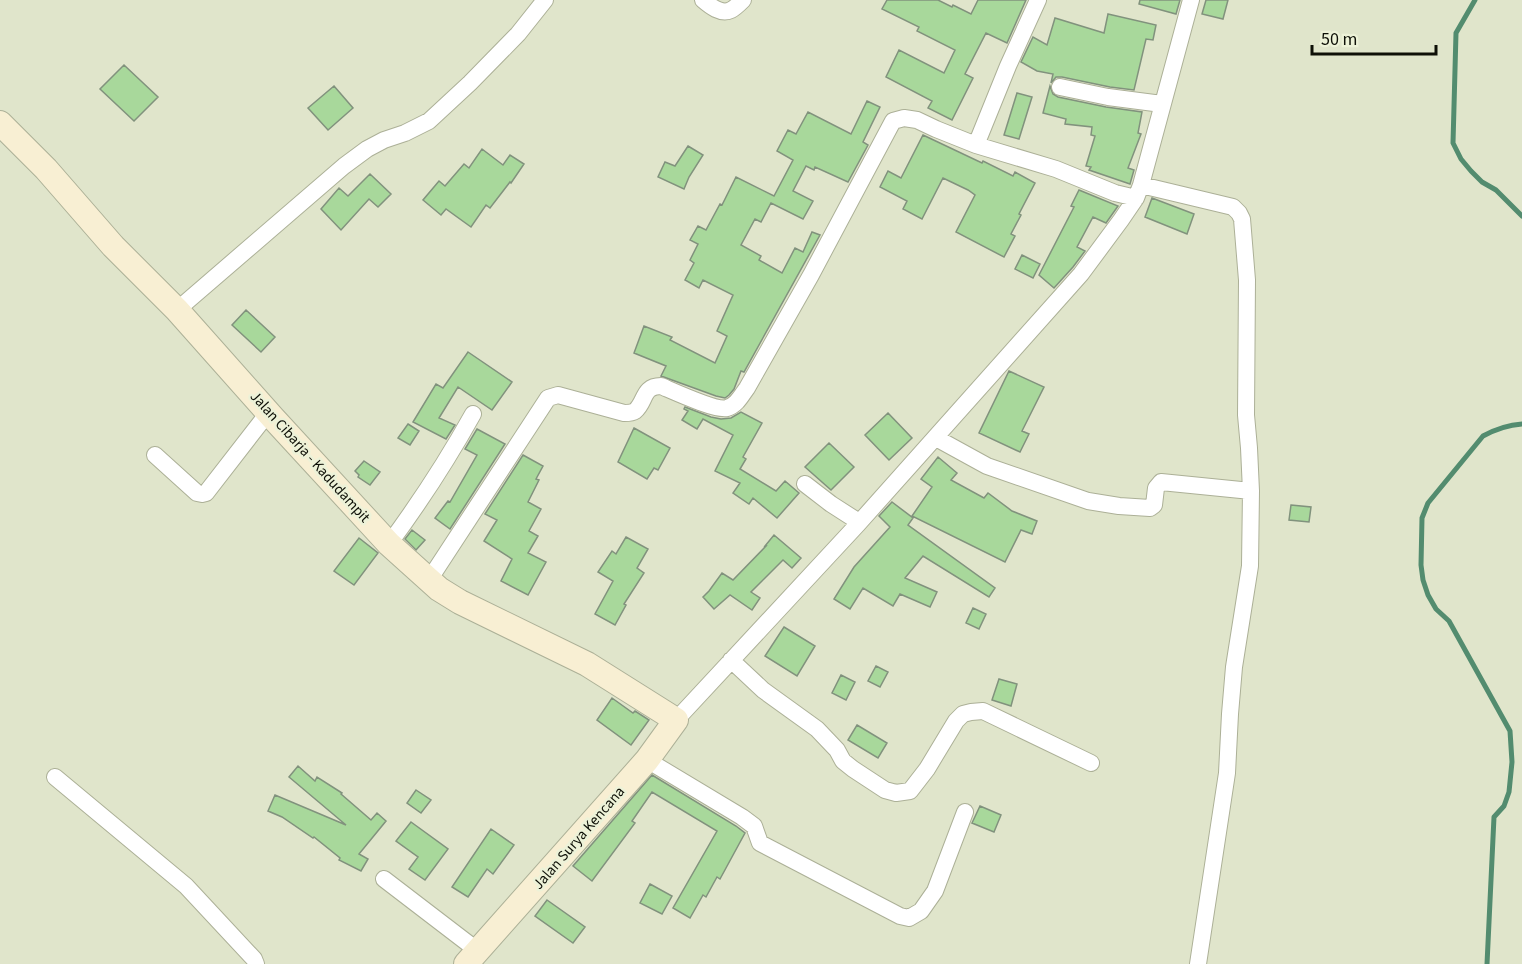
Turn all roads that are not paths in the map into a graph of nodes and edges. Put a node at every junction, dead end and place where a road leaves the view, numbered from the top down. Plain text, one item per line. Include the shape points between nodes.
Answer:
1 (545, 0) edge
2 (703, 0) edge
3 (743, 0) edge
4 (1038, 0) edge
5 (1191, 0) edge
6 (1060, 87) dead end
7 (1162, 104) junction
8 (0, 123) edge
9 (975, 145) junction
10 (1139, 191) junction
11 (177, 310) junction
12 (268, 413) junction
13 (472, 414) dead end
14 (936, 438) junction
15 (155, 455) dead end
16 (805, 484) dead end
17 (1251, 491) junction
18 (859, 522) junction
19 (389, 544) junction
20 (429, 580) junction
21 (731, 660) junction
22 (676, 720) junction
23 (647, 760) junction
24 (1090, 763) dead end
25 (55, 777) dead end
26 (965, 812) dead end
27 (384, 879) dead end
28 (472, 958) edge
29 (256, 964) edge
30 (1198, 964) edge

1 - 11 street via 518,34 429,121 384,140 344,166
2 - 3 street via 723,11
4 - 9 street
5 - 7 street
6 - 7 street
7 - 10 street
8 - 11 street, Jalan Cibarja - Kadudampit
9 - 10 street via 1056,169 1115,193
9 - 20 street via 917,120 893,121 812,275 736,403 718,409 661,386 648,390 635,411 629,413 558,395 548,398
10 - 14 street via 1081,274
10 - 17 street via 1233,207 1242,219 1247,280 1245,415
11 - 12 street, Jalan Cibarja - Kadudampit
12 - 15 street via 202,495
12 - 19 street, Jalan Cibarja - Kadudampit
13 - 19 street via 428,490
14 - 17 street via 987,466 1088,501 1150,508 1161,482
14 - 18 street
16 - 18 street
17 - 30 street via 1250,566 1234,667 1227,773
18 - 21 street
19 - 20 street, Jalan Cibarja - Kadudampit
20 - 22 street, Jalan Cibarja - Kadudampit via 460,602 587,664
21 - 22 street
21 - 24 street via 817,729 843,761 885,790 910,791 956,721 970,712 983,711
22 - 23 street, Jalan Surya Kencana
23 - 26 street via 742,817 754,826 760,843 909,918 921,911 935,891
23 - 28 street, Jalan Surya Kencana
25 - 29 street via 186,886
27 - 28 street

